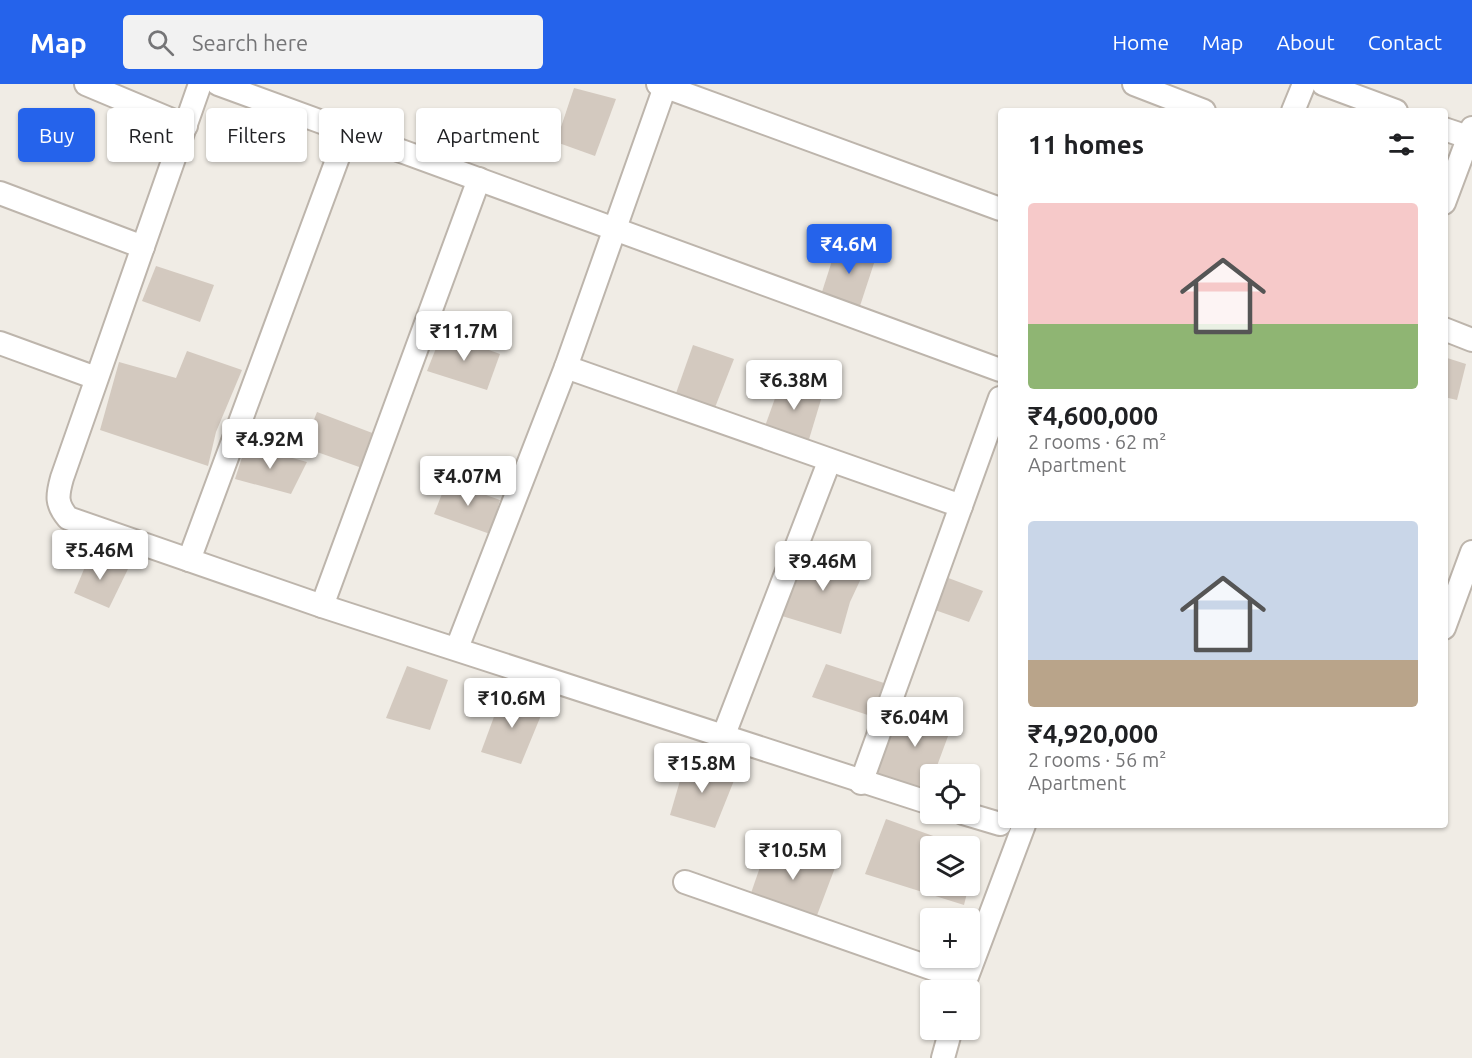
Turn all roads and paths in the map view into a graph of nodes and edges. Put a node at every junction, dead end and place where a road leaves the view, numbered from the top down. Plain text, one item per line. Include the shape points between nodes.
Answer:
1 (86, 84) edge
2 (200, 84) edge
3 (218, 84) edge
4 (1134, 84) edge
5 (1304, 84) edge
6 (1323, 84) edge
7 (663, 85) edge
8 (143, 108) edge
9 (192, 108) edge
10 (1196, 108) edge
11 (1294, 108) edge
12 (1388, 108) edge
13 (319, 122) edge
14 (1448, 130) edge
15 (1470, 133) edge
16 (404, 153) edge
17 (173, 162) edge
18 (336, 162) edge
19 (479, 179) junction
20 (1448, 192) edge
21 (0, 193) edge
22 (998, 208) edge
23 (615, 228) junction
24 (143, 247) junction
25 (1448, 331) edge
26 (1472, 340) edge
27 (0, 343) edge
28 (566, 367) junction
29 (998, 369) edge
30 (96, 378) junction
31 (998, 404) edge
32 (829, 462) junction
33 (961, 506) junction
34 (1472, 552) edge
35 (189, 560) junction
36 (322, 606) junction
37 (1448, 617) edge
38 (457, 648) junction
39 (723, 737) junction
40 (861, 783) junction
41 (920, 800) edge
42 (980, 817) edge
43 (998, 822) edge
44 (1012, 828) edge
45 (685, 882) dead end
46 (950, 980) edge
47 (965, 980) edge
48 (948, 1040) edge
49 (943, 1058) edge

1 - 8 street
2 - 9 street
3 - 13 street
4 - 10 street
5 - 11 street
6 - 12 street
7 - 22 street
7 - 23 street
14 - 15 street
15 - 20 street
16 - 19 street
17 - 24 street
18 - 35 street
19 - 23 street
19 - 36 street
21 - 24 street
23 - 28 street
23 - 29 street
24 - 30 street
25 - 26 street
27 - 30 street
28 - 32 street
28 - 38 street
30 - 35 street via 58,494 58,506 68,518
31 - 33 street
32 - 33 street
32 - 39 street
33 - 40 street
34 - 37 street
35 - 36 street
36 - 38 street
38 - 39 street
39 - 40 street
40 - 41 street
42 - 43 street
44 - 47 street
45 - 46 street
48 - 49 street

